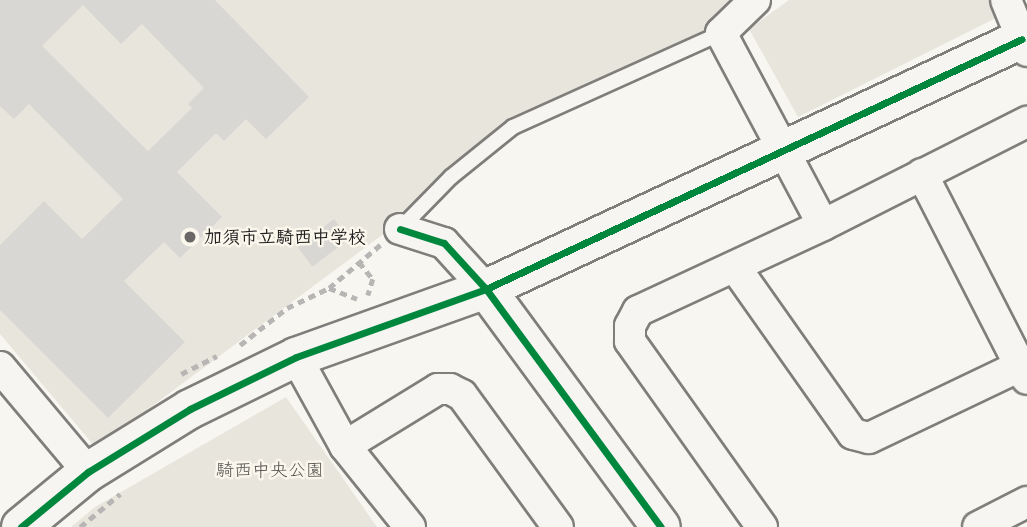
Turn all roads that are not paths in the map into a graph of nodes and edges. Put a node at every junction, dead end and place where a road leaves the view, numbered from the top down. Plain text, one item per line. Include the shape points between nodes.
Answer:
1 (755, 0) edge
2 (1006, 0) edge
3 (721, 33) junction
4 (1025, 45) edge
5 (1027, 122) edge
6 (785, 152) junction
7 (922, 174) junction
8 (823, 225) junction
9 (400, 229) joint
10 (735, 267) junction
11 (486, 289) junction
12 (296, 357) junction
13 (0, 367) edge
14 (1023, 372) edge
15 (345, 446) junction
16 (88, 472) junction
17 (1027, 502) edge
18 (21, 527) edge
19 (410, 527) edge
20 (558, 527) edge
21 (661, 527) edge
22 (762, 527) edge
23 (978, 527) edge

1 - 3 street
2 - 4 street
3 - 6 street
3 - 9 lane via 513,127 451,177
4 - 6 street
5 - 7 street
6 - 8 street
6 - 11 street
7 - 8 street
7 - 14 street
8 - 10 street
9 - 11 street via 444,243
10 - 14 street via 853,434 869,439
10 - 22 street via 639,311 630,326 630,341
11 - 12 street
11 - 21 street
12 - 15 street
12 - 16 street via 190,409
13 - 16 street
15 - 19 street
15 - 20 street via 438,389 450,389 462,395
16 - 18 street
17 - 23 street

